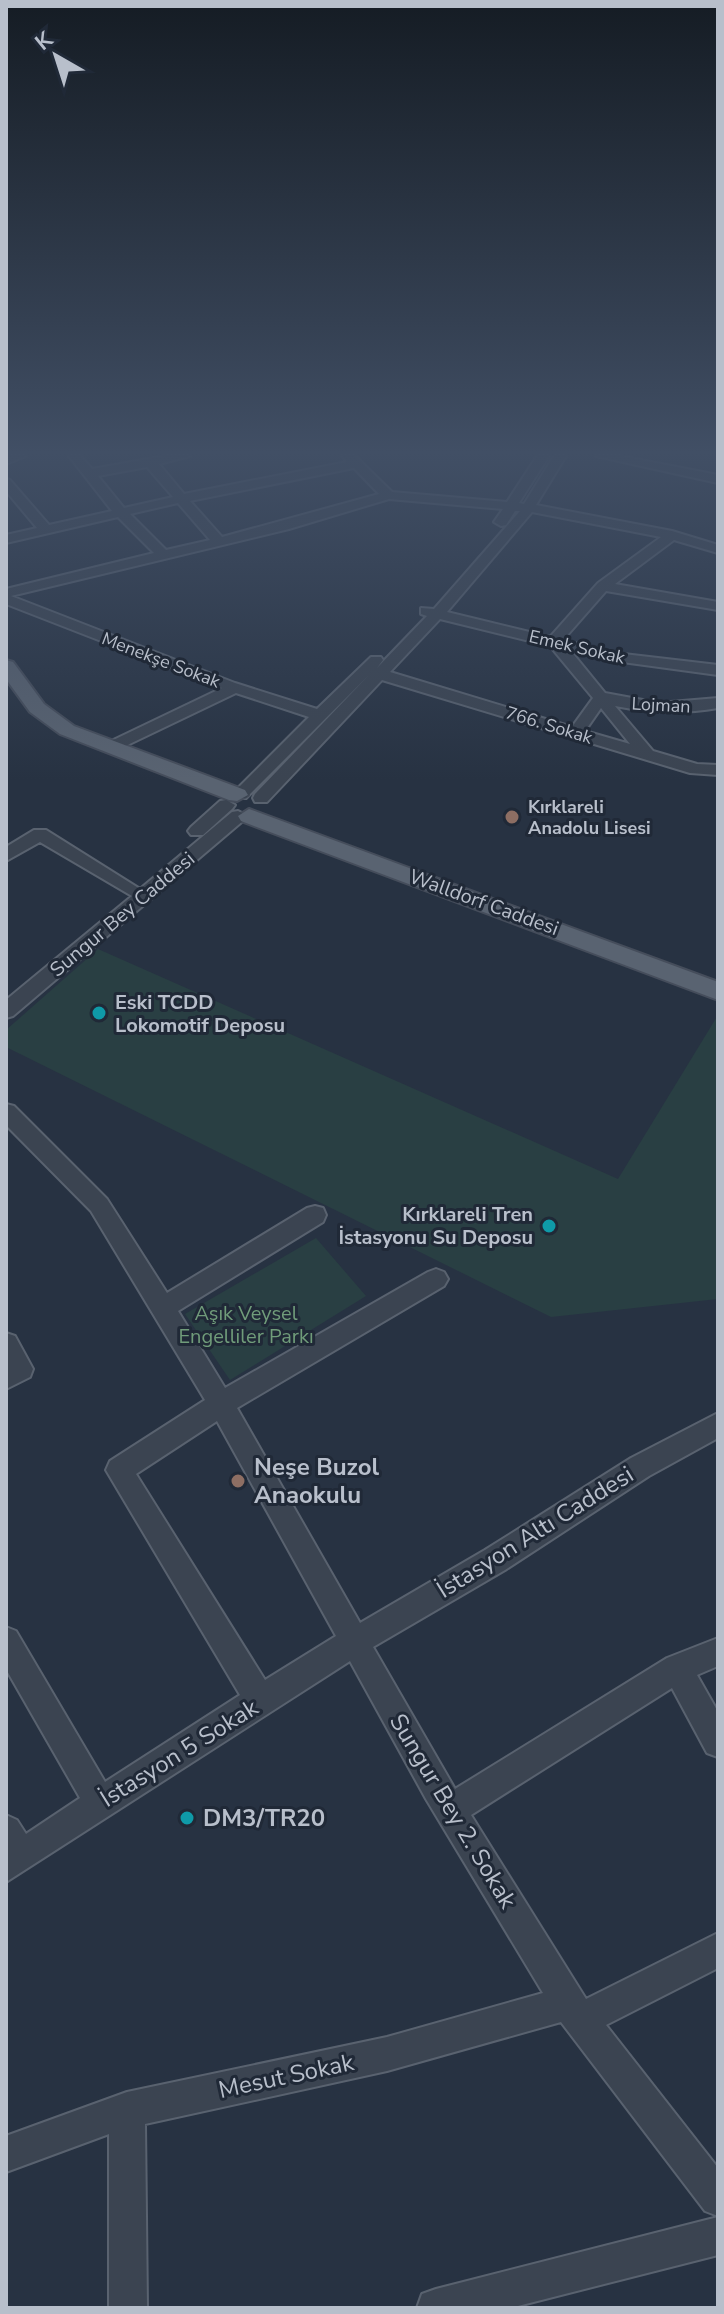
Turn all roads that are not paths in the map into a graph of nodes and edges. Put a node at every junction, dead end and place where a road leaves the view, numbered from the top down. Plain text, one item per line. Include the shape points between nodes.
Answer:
1 (126, 564) edge
2 (469, 564) edge
3 (476, 564) edge
4 (633, 564) edge
5 (603, 586) junction
6 (6, 593) edge
7 (6, 599) edge
8 (718, 606) edge
9 (431, 612) junction
10 (554, 641) junction
11 (6, 666) edge
12 (718, 670) edge
13 (374, 672) junction
14 (6, 686) edge
15 (234, 688) junction
16 (601, 697) junction
17 (718, 703) edge
18 (318, 715) junction
19 (575, 733) junction
20 (111, 747) junction
21 (646, 753) junction
22 (718, 770) edge
23 (243, 804) junction
24 (8, 852) edge
25 (132, 890) junction
26 (718, 973) edge
27 (718, 991) edge
28 (6, 1000) edge
29 (6, 1011) edge
30 (6, 1112) edge
31 (315, 1215) dead end
32 (436, 1279) dead end
33 (164, 1307) junction
34 (6, 1344) edge
35 (6, 1378) edge
36 (221, 1404) junction
37 (718, 1425) edge
38 (6, 1641) edge
39 (354, 1642) junction
40 (718, 1652) edge
41 (677, 1668) junction
42 (261, 1702) junction
43 (718, 1742) edge
44 (100, 1802) junction
45 (452, 1809) junction
46 (11, 1850) edge
47 (718, 1950) edge
48 (575, 2011) junction
49 (127, 2110) junction
50 (6, 2154) edge
51 (718, 2198) edge
52 (718, 2236) edge
53 (128, 2308) edge
54 (436, 2308) edge

1 - 6 street
2 - 9 street, Sungur Bey Caddesi
3 - 9 street, Sungur Bey Caddesi
4 - 5 street
5 - 8 street
5 - 10 street
7 - 15 street, Menekşe Sokak
9 - 10 street, Emek Sokak
9 - 13 street, Sungur Bey Caddesi
10 - 12 street, Emek Sokak via 615,657
10 - 16 street
11 - 20 main road, Walldorf Caddesi via 37,708 67,730
13 - 18 street, Sungur Bey Caddesi
13 - 19 street, 766. Sokak
13 - 23 street, Sungur Bey Caddesi
14 - 23 main road, Walldorf Caddesi via 60,739
15 - 18 street, Menekşe Sokak
15 - 20 street
16 - 17 street, Lojman via 640,707
16 - 19 street
16 - 21 street
18 - 23 street, Sungur Bey Caddesi
19 - 21 street, 766. Sokak
20 - 23 main road, Walldorf Caddesi
21 - 22 street, 766. Sokak via 696,769
23 - 25 street, Sungur Bey Caddesi
23 - 26 main road, Walldorf Caddesi via 480,881
23 - 27 main road, Walldorf Caddesi
23 - 29 street, Sungur Bey Caddesi
24 - 25 street via 40,834
25 - 28 street, Sungur Bey Caddesi
30 - 33 street, Sungur Bey 2. Sokak via 99,1205
31 - 33 street
32 - 36 street
33 - 36 street, Sungur Bey 2. Sokak
34 - 35 street via 21,1369
36 - 39 street, Sungur Bey 2. Sokak
36 - 42 street via 119,1470
37 - 39 street, İstasyon Altı Caddesi
38 - 44 street
39 - 42 street, İstasyon 5 Sokak
39 - 45 street, Sungur Bey 2. Sokak
40 - 41 street
41 - 43 street
41 - 45 street
42 - 44 street, İstasyon 5 Sokak
44 - 46 street, İstasyon 5 Sokak
45 - 48 street, Sungur Bey 2. Sokak
47 - 48 street, Mesut Sokak
48 - 49 street, Mesut Sokak
48 - 51 street, Sungur Bey 2. Sokak
49 - 50 street, Mesut Sokak
49 - 53 street
52 - 54 street

